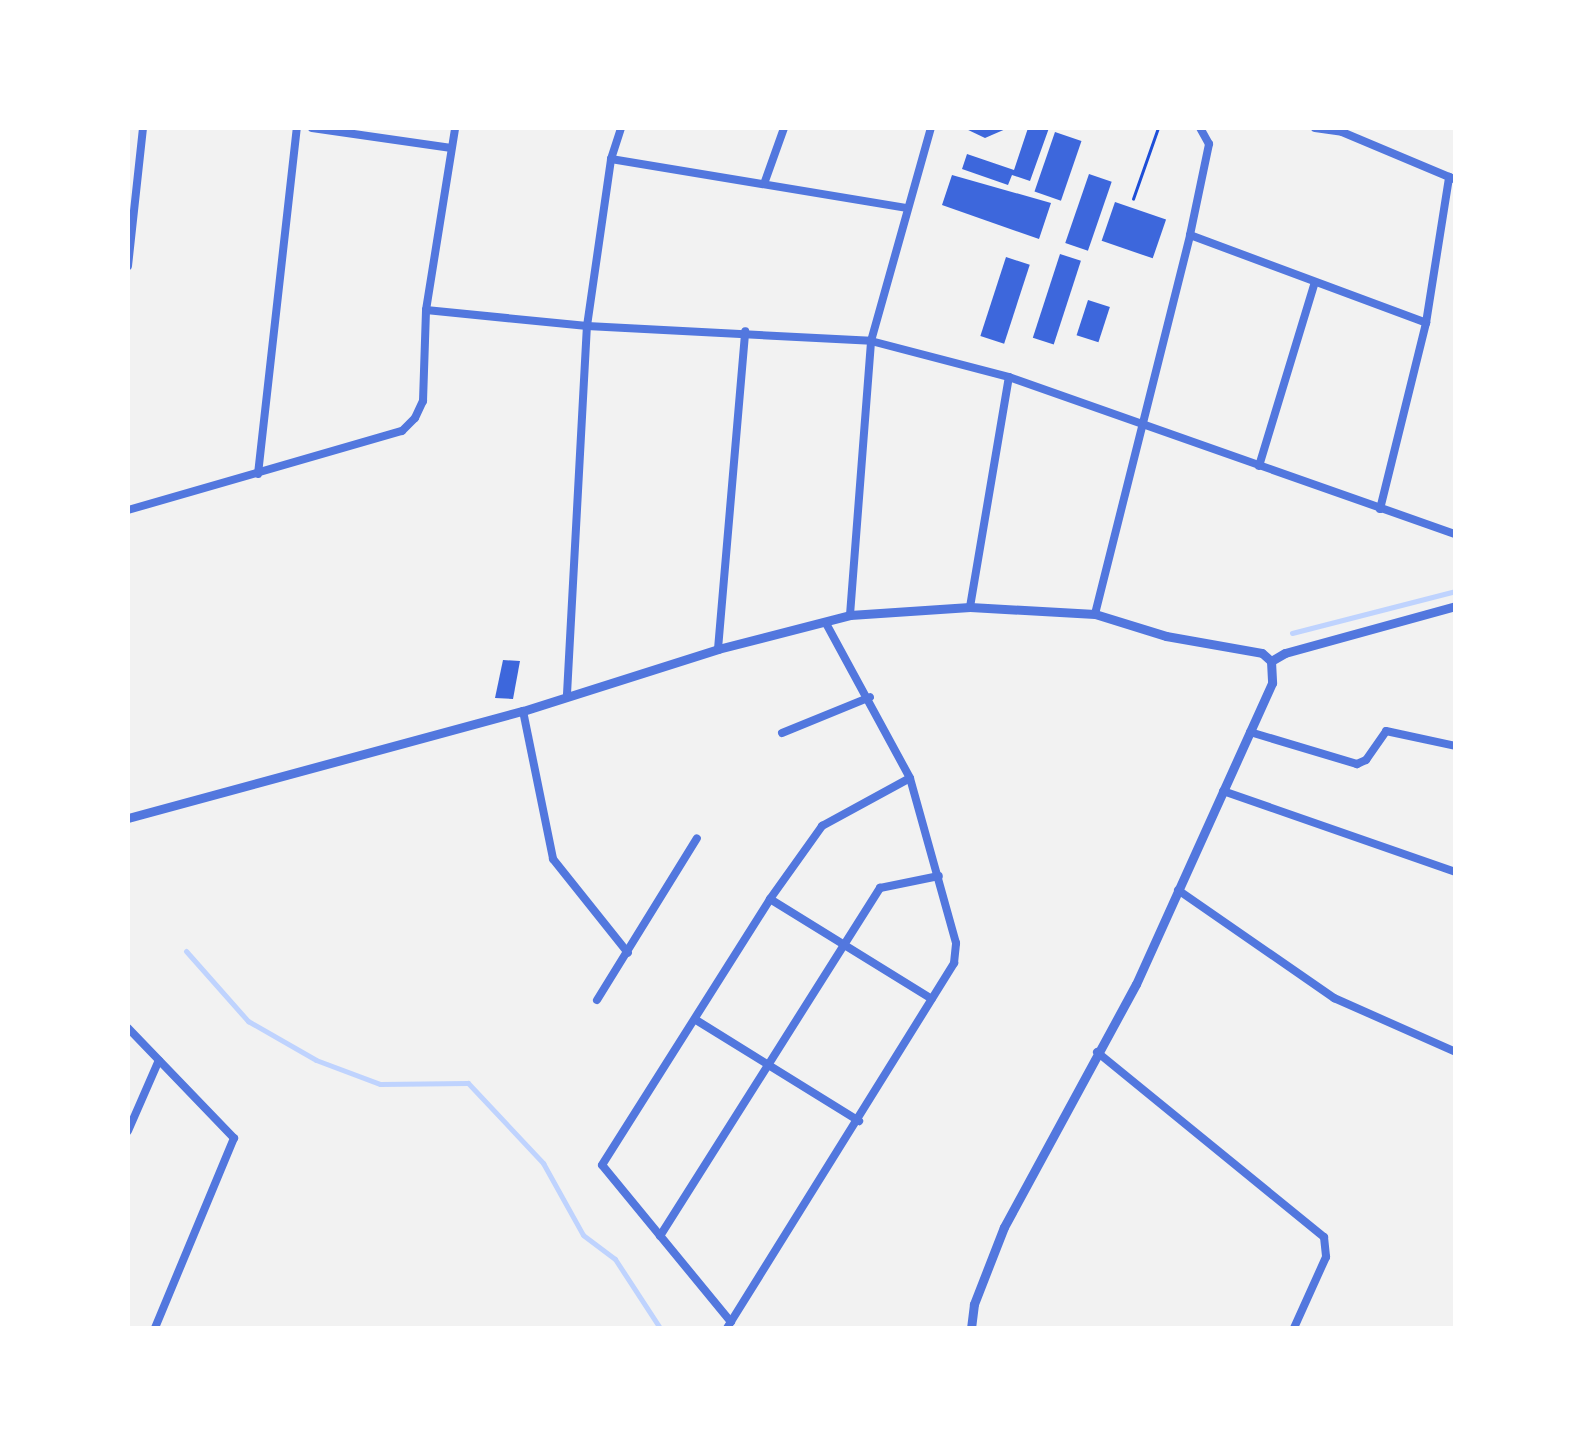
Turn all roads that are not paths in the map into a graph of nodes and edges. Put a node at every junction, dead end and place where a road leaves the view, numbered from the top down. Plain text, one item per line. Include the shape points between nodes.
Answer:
1 (144, 128) edge
2 (297, 128) edge
3 (312, 128) edge
4 (455, 128) edge
5 (621, 128) edge
6 (784, 128) edge
7 (931, 128) edge
8 (1200, 128) edge
9 (1314, 128) edge
10 (450, 148) junction
11 (611, 159) junction
12 (1452, 179) edge
13 (764, 184) junction
14 (906, 208) junction
15 (1190, 236) junction
16 (129, 244) edge
17 (128, 266) edge
18 (1315, 282) junction
19 (426, 310) junction
20 (1426, 324) junction
21 (587, 326) junction
22 (745, 331) junction
23 (871, 341) junction
24 (1009, 377) junction
25 (1141, 424) junction
26 (1259, 466) junction
27 (258, 474) junction
28 (1380, 509) junction
29 (128, 510) edge
30 (1456, 534) edge
31 (1456, 606) edge
32 (970, 607) junction
33 (1095, 614) junction
34 (850, 615) junction
35 (826, 623) junction
36 (718, 650) junction
37 (1271, 661) junction
38 (567, 694) junction
39 (870, 697) junction
40 (523, 711) junction
41 (1250, 732) junction
42 (782, 733) dead end
43 (1456, 746) edge
44 (910, 778) junction
45 (1223, 792) junction
46 (128, 818) edge
47 (697, 838) dead end
48 (1456, 872) edge
49 (939, 876) junction
50 (1178, 890) junction
51 (770, 899) junction
52 (844, 944) junction
53 (628, 953) junction
54 (932, 999) junction
55 (597, 1000) dead end
56 (696, 1020) junction
57 (128, 1028) edge
58 (1097, 1052) junction
59 (1456, 1052) edge
60 (159, 1060) junction
61 (767, 1064) junction
62 (860, 1121) junction
63 (128, 1131) edge
64 (660, 1236) junction
65 (729, 1325) edge
66 (155, 1328) edge
67 (971, 1328) edge
68 (1294, 1328) edge

1 - 16 street
2 - 27 street
3 - 10 street
4 - 10 street
5 - 11 street
6 - 13 street
7 - 14 street
8 - 15 street via 1208,144
9 - 12 street via 1342,132
10 - 19 street
11 - 13 street
11 - 21 street
12 - 20 street
13 - 14 street
14 - 23 street
15 - 18 street
15 - 25 street
16 - 17 street
18 - 20 street
18 - 26 street
19 - 21 street
19 - 27 street via 423,401 402,432
20 - 28 street
21 - 22 street
21 - 38 street
22 - 23 street
22 - 36 street
23 - 24 street
23 - 34 street
24 - 25 street
24 - 32 street
25 - 26 street
25 - 33 street
26 - 28 street
27 - 29 street
28 - 30 street
31 - 37 street
32 - 33 street
32 - 34 street
33 - 37 street via 1166,636 1248,648
34 - 35 street
35 - 36 street
35 - 39 street
36 - 38 street
37 - 41 street via 1272,683
38 - 40 street
39 - 42 street
39 - 44 street
40 - 46 street
40 - 53 street via 553,859
41 - 43 street via 1358,764 1386,731
41 - 45 street
44 - 49 street
44 - 51 street via 822,826
45 - 48 street
45 - 50 street
47 - 53 street
49 - 52 street via 880,888
49 - 54 street via 956,943 954,963
50 - 58 street
50 - 59 street via 1334,998
51 - 52 street
51 - 56 street
52 - 54 street
52 - 61 street
53 - 55 street
54 - 62 street
56 - 61 street
56 - 64 street via 602,1164
57 - 60 street
58 - 67 street via 1004,1226
58 - 68 street via 1324,1237 1326,1257
60 - 63 street
60 - 66 street via 234,1138
61 - 62 street
61 - 64 street
62 - 65 street
64 - 65 street

